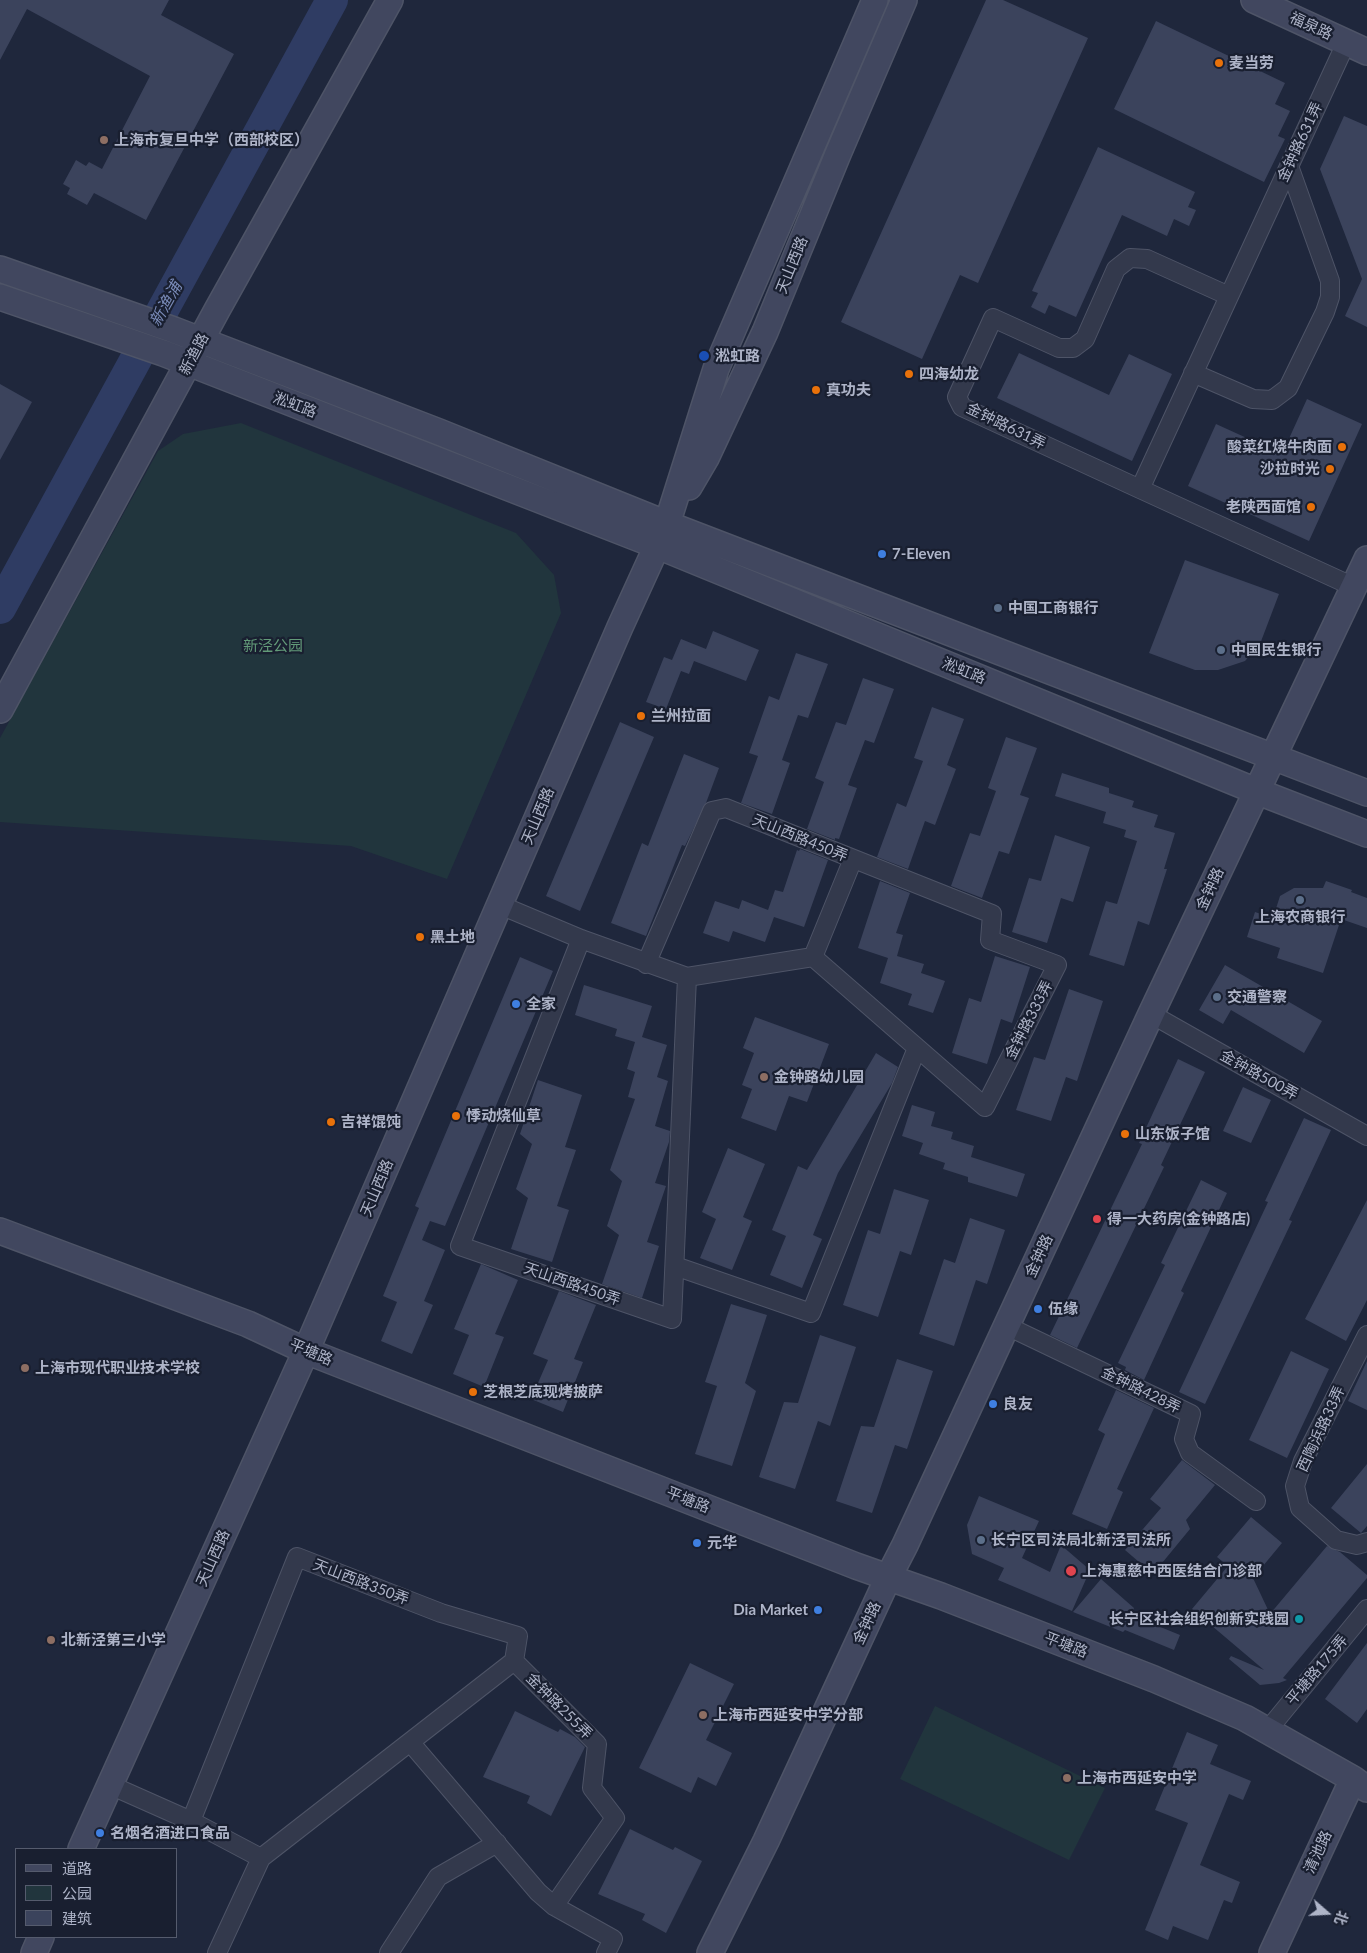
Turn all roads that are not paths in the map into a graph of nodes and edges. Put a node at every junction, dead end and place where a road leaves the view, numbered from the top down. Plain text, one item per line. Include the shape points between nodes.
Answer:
1 (390, 0) edge
2 (875, 0) edge
3 (904, 0) edge
4 (1254, 0) edge
5 (1357, 47) edge
6 (1289, 166) junction
7 (0, 269) edge
8 (1229, 296) junction
9 (0, 297) edge
10 (201, 341) junction
11 (189, 363) junction
12 (1194, 373) junction
13 (1140, 489) junction
14 (662, 535) junction
15 (1367, 559) edge
16 (1354, 587) junction
17 (0, 710) edge
18 (1272, 758) junction
19 (1256, 791) junction
20 (1367, 793) edge
21 (1367, 834) edge
22 (853, 859) junction
23 (500, 905) junction
24 (581, 939) junction
25 (813, 957) junction
26 (646, 964) junction
27 (686, 977) junction
28 (1151, 1014) junction
29 (916, 1048) junction
30 (1367, 1136) edge
31 (0, 1231) edge
32 (675, 1266) junction
33 (1007, 1326) junction
34 (1367, 1335) edge
35 (306, 1351) junction
36 (1256, 1501) dead end
37 (1367, 1542) edge
38 (888, 1578) junction
39 (1367, 1609) edge
40 (514, 1661) junction
41 (1267, 1731) junction
42 (410, 1742) junction
43 (1360, 1784) edge
44 (110, 1785) junction
45 (191, 1822) junction
46 (497, 1843) junction
47 (81, 1848) edge
48 (261, 1858) junction
49 (554, 1906) junction
50 (41, 1938) edge
51 (34, 1953) edge
52 (217, 1953) edge
53 (389, 1953) edge
54 (606, 1953) edge
55 (710, 1953) edge
56 (1272, 1953) edge

1 - 10 main road, 新渔路
2 - 14 main road, 天山西路 via 716,369
3 - 14 main road, 天山西路 via 765,332 706,458
4 - 5 main road, 福泉路
5 - 6 street, 金钟路631弄
6 - 8 street, 金钟路631弄
6 - 12 street via 1330,281 1330,297 1325,312 1288,388 1272,400 1254,399
7 - 10 main road, 淞虹路
8 - 12 street, 金钟路631弄
8 - 13 street, 金钟路631弄 via 1147,259 1130,258 1116,269 1085,339 1073,348 1059,348 993,318 957,397 962,407
9 - 11 main road, 淞虹路
10 - 11 main road, 新渔路
10 - 14 main road, 淞虹路 via 439,432
11 - 14 main road, 淞虹路
11 - 17 main road, 新渔路
12 - 13 street, 金钟路631弄
13 - 16 street, 金钟路631弄
14 - 18 main road, 淞虹路
14 - 19 main road, 淞虹路
14 - 23 main road, 天山西路
15 - 16 main road, 金钟路
16 - 18 main road, 金钟路
18 - 19 main road, 金钟路
18 - 20 main road, 淞虹路
19 - 21 main road, 淞虹路
19 - 28 main road, 金钟路
22 - 25 street, 天山西路450弄
22 - 26 street, 天山西路450弄 via 726,808 712,811
22 - 29 street, 金钟路333弄 via 992,914 990,940 1057,965 985,1107
23 - 24 street
23 - 35 main road, 天山西路
24 - 26 street
24 - 32 street, 天山西路450弄 via 460,1246 672,1319
25 - 27 street
25 - 29 street, 金钟路333弄
26 - 27 street
27 - 32 street, 天山西路450弄
28 - 30 street, 金钟路500弄
28 - 33 main road, 金钟路
29 - 32 street via 811,1313
31 - 35 main road, 平塘路 via 248,1324
33 - 36 street, 金钟路428弄 via 1192,1414 1184,1440 1190,1453
33 - 38 main road, 金钟路
34 - 37 street, 西陶浜路33弄 via 1303,1460 1295,1486 1300,1508 1336,1540 1357,1545
35 - 38 main road, 平塘路
35 - 44 main road, 天山西路
38 - 41 main road, 平塘路 via 1154,1679
38 - 55 main road, 金钟路 via 766,1841
39 - 41 street, 平塘路175弄
40 - 42 street
40 - 45 street, 天山西路350弄 via 518,1636 441,1613 297,1558
40 - 49 street, 金钟路255弄 via 597,1744 592,1788 615,1818
41 - 43 main road, 平塘路
42 - 46 street
42 - 48 street
43 - 56 main road, 清池路
44 - 45 street
44 - 47 main road, 天山西路
45 - 48 street
46 - 49 street
46 - 53 street via 438,1877
48 - 52 street
49 - 54 street via 613,1940
50 - 51 main road

